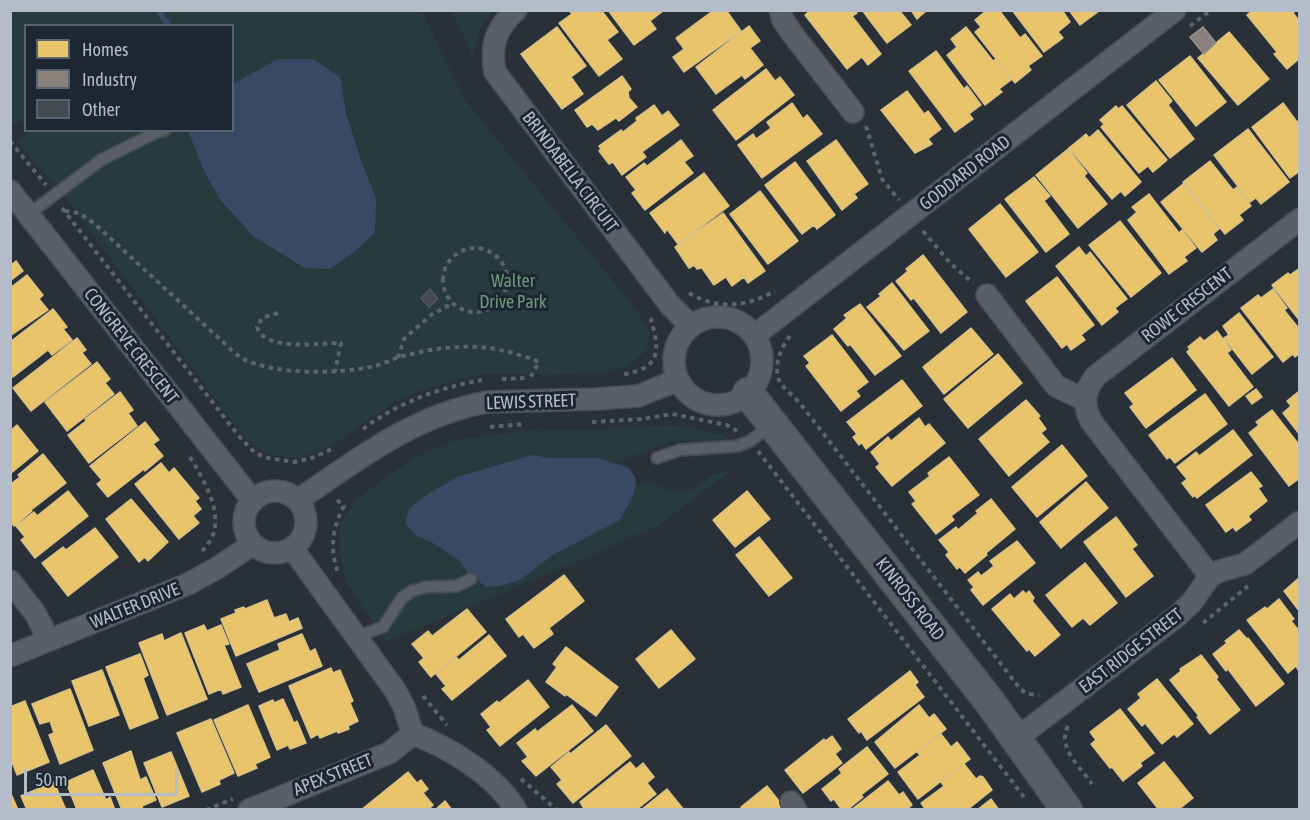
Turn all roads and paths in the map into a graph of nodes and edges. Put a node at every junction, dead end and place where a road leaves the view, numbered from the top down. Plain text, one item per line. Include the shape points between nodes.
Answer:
1 (516, 10) edge
2 (780, 10) edge
3 (1175, 10) edge
4 (1211, 10) edge
5 (1182, 32) dead end
6 (854, 111) joint
7 (158, 132) edge
8 (10, 141) edge
9 (10, 191) edge
10 (908, 194) dead end
11 (54, 195) junction
12 (899, 200) junction
13 (890, 207) dead end
14 (64, 210) junction
15 (29, 214) junction
16 (1299, 219) edge
17 (931, 225) dead end
18 (923, 231) junction
19 (914, 238) dead end
20 (682, 287) dead end
21 (779, 289) dead end
22 (987, 295) joint
23 (453, 303) junction
24 (278, 313) dead end
25 (651, 320) dead end
26 (691, 326) junction
27 (796, 330) dead end
28 (755, 335) junction
29 (398, 358) junction
30 (335, 371) junction
31 (621, 375) dead end
32 (530, 378) junction
33 (539, 378) dead end
34 (493, 379) dead end
35 (483, 380) dead end
36 (678, 380) junction
37 (748, 393) junction
38 (1085, 400) junction
39 (584, 421) dead end
40 (529, 423) dead end
41 (774, 424) junction
42 (490, 427) dead end
43 (358, 433) dead end
44 (750, 441) junction
45 (335, 447) dead end
46 (188, 455) dead end
47 (657, 458) dead end
48 (298, 500) junction
49 (337, 500) dead end
50 (254, 501) junction
51 (1299, 522) edge
52 (253, 544) junction
53 (292, 548) junction
54 (197, 556) dead end
55 (1210, 576) junction
56 (340, 577) dead end
57 (471, 579) dead end
58 (10, 580) edge
59 (1251, 584) dead end
60 (1195, 629) dead end
61 (356, 638) junction
62 (50, 640) junction
63 (10, 656) edge
64 (415, 687) dead end
65 (1044, 693) dead end
66 (1069, 724) dead end
67 (450, 729) dead end
68 (413, 734) junction
69 (1017, 738) junction
70 (518, 777) dead end
71 (1092, 784) dead end
72 (1027, 800) dead end
73 (249, 810) edge
74 (516, 810) edge
75 (557, 810) edge
76 (1066, 810) edge

1 - 26 street, BRINDABELLA CIRCUIT via 496,33 492,45 495,72 670,305
2 - 6 street via 791,32
3 - 28 street, GODDARD ROAD
4 - 5 path
6 - 12 path via 865,123 882,179
7 - 11 lane via 101,160
8 - 11 path
9 - 15 street, CONGREVE CRESCENT
10 - 12 path
11 - 14 path
11 - 15 lane
12 - 13 path
14 - 30 path via 78,213 95,224 240,357 281,370
14 - 45 path via 255,453 294,462
15 - 50 street, CONGREVE CRESCENT
16 - 38 street, ROWE CRESCENT via 1096,376
17 - 18 path
18 - 19 path
18 - 22 path via 951,264
20 - 21 path via 698,298 730,306 750,303
22 - 38 street via 1056,386
23 - 23 path via 477,312 496,304 507,277 499,258 491,251 469,248 451,259 443,279 444,290
23 - 29 path via 431,315 404,339
24 - 30 path via 262,318 258,331 279,344 340,343
25 - 31 path via 656,356 647,366
26 - 28 street via 718,316 732,318
26 - 36 street via 675,351
27 - 65 path via 781,349 777,363 780,383 799,402 1021,690 1028,694
28 - 37 street via 763,359 761,372
29 - 30 path via 375,366
29 - 32 path via 460,346 497,350 539,362
32 - 33 path
32 - 34 path
35 - 43 path via 449,386 413,400
36 - 37 street via 697,400 710,404 724,405
36 - 48 street, LEWIS STREET via 638,396 474,405 410,427 363,454
37 - 41 street, KINROSS ROAD
38 - 55 street via 1091,422
39 - 44 path via 612,422 672,414 728,425
40 - 42 path
41 - 44 lane
41 - 69 street, KINROSS ROAD
44 - 47 lane via 738,446 680,450
44 - 72 path
46 - 54 path via 216,513 212,539
48 - 50 street via 273,491
48 - 53 street via 306,528 303,538
49 - 56 path via 344,506 336,521 332,548
50 - 52 street via 244,525
51 - 55 street via 1245,564
52 - 53 street via 269,553 279,554
52 - 62 street, WALTER DRIVE via 188,584
53 - 61 street
55 - 69 street, EAST RIDGE STREET via 1176,617
57 - 61 lane via 457,586 412,591 402,598 383,627
58 - 62 street
59 - 60 path
61 - 68 street via 395,690
62 - 63 street, WALTER DRIVE
64 - 67 path
66 - 71 path via 1063,736 1066,747
68 - 73 street, APEX STREET via 389,753
68 - 74 street via 454,752 507,794
69 - 76 street, KINROSS ROAD
70 - 75 path

